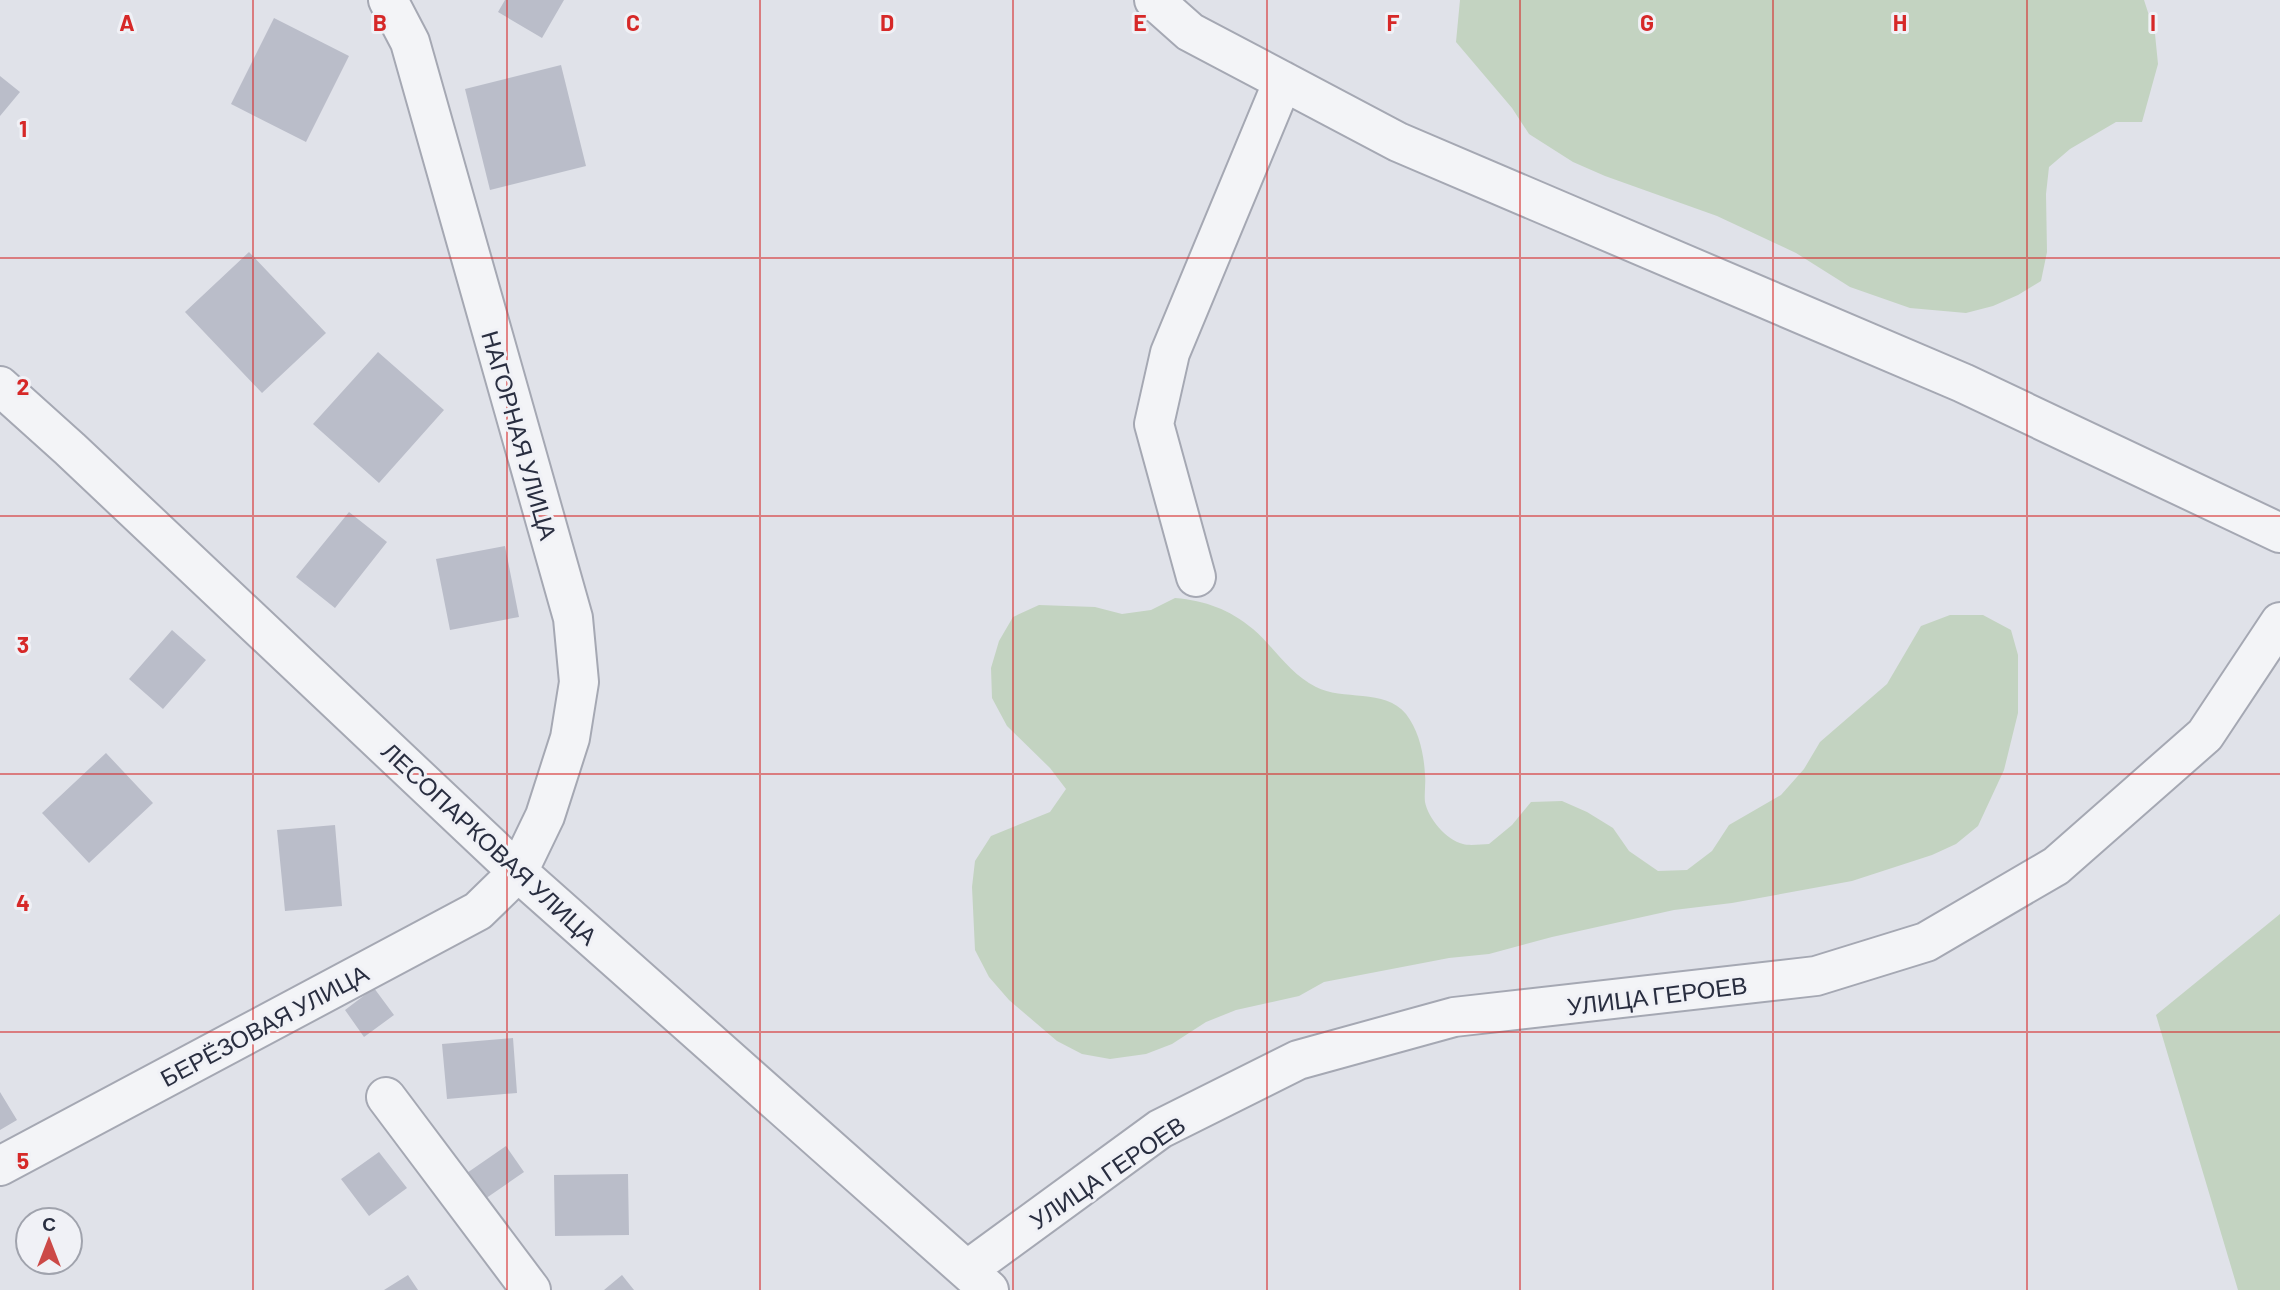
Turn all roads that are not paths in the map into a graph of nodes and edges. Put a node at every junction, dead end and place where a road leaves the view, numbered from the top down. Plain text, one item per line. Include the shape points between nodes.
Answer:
1 (388, 0) edge
2 (1154, 0) edge
3 (1283, 81) junction
4 (0, 386) edge
5 (2280, 533) edge
6 (1196, 577) dead end
7 (2280, 622) edge
8 (518, 872) junction
9 (386, 1097) dead end
10 (0, 1166) edge
11 (978, 1280) edge
12 (531, 1290) edge

1 - 8 street, НАГОРНАЯ УЛИЦА via 410,43 573,618 579,682 570,738 545,816
2 - 3 street via 1190,32
3 - 5 street via 1398,142 1963,383
3 - 6 street via 1170,353 1154,424
4 - 8 street, ЛЕСОПАРКОВАЯ УЛИЦА
7 - 11 street, УЛИЦА ГЕРОЕВ via 2205,735 2056,866 1926,942 1816,976 1454,1017 1298,1060 1160,1129
8 - 10 street, БЕРЁЗОВАЯ УЛИЦА via 478,911
8 - 11 street, ЛЕСОПАРКОВАЯ УЛИЦА
9 - 12 street

